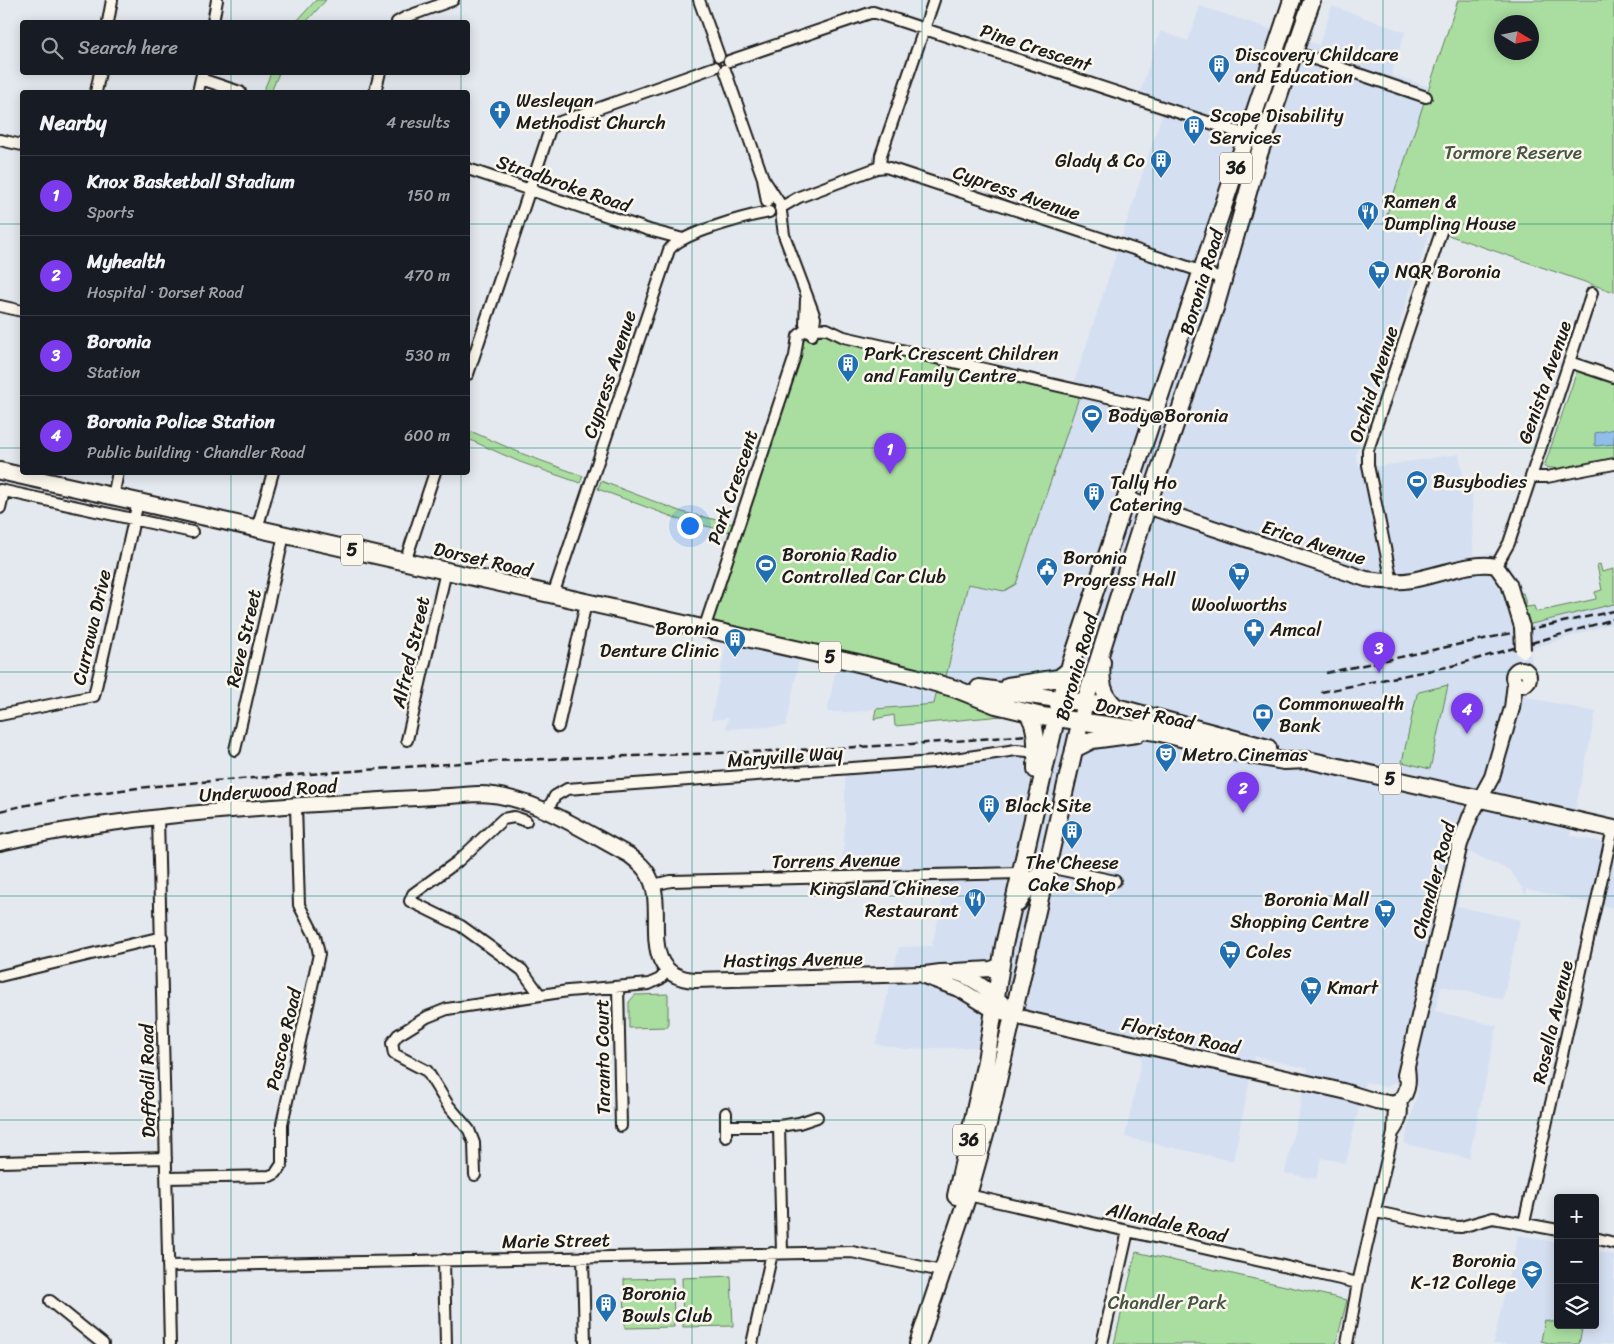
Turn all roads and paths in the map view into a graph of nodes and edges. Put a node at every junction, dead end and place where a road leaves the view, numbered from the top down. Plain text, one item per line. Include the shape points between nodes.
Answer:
1 (112, 0) edge
2 (217, 0) edge
3 (453, 0) edge
4 (699, 0) edge
5 (934, 0) edge
6 (1291, 0) edge
7 (1312, 0) edge
8 (108, 20) edge
9 (213, 20) edge
10 (401, 20) edge
11 (924, 28) junction
12 (1294, 52) junction
13 (722, 63) junction
14 (99, 75) edge
15 (379, 75) edge
16 (202, 76) edge
17 (96, 90) edge
18 (198, 90) edge
19 (235, 90) edge
20 (376, 90) edge
21 (1426, 97) dead end
22 (1247, 136) junction
23 (0, 140) edge
24 (20, 145) edge
25 (880, 168) junction
26 (470, 170) edge
27 (529, 190) junction
28 (773, 206) junction
29 (1442, 229) dead end
30 (678, 241) junction
31 (1202, 272) junction
32 (1224, 279) junction
33 (1592, 293) dead end
34 (0, 306) edge
35 (20, 311) edge
36 (811, 330) junction
37 (1569, 362) junction
38 (470, 368) edge
39 (1614, 377) edge
40 (1156, 408) junction
41 (1614, 464) edge
42 (0, 471) edge
43 (117, 475) edge
44 (271, 475) edge
45 (434, 475) edge
46 (1531, 477) junction
47 (2, 490) edge
48 (113, 497) junction
49 (1126, 499) junction
50 (138, 502) junction
51 (1147, 507) junction
52 (0, 508) edge
53 (134, 519) junction
54 (257, 529) junction
55 (192, 532) dead end
56 (284, 535) junction
57 (405, 562) junction
58 (1496, 566) junction
59 (446, 571) junction
60 (1392, 582) junction
61 (554, 595) junction
62 (586, 602) junction
63 (704, 628) junction
64 (1106, 633) junction
65 (1068, 671) junction
66 (979, 688) junction
67 (956, 689) junction
68 (1060, 698) junction
69 (1085, 702) junction
70 (1116, 707) junction
71 (1026, 712) junction
72 (0, 715) edge
73 (1055, 718) junction
74 (1080, 720) junction
75 (558, 727) dead end
76 (1157, 732) junction
77 (407, 740) dead end
78 (1074, 749) junction
79 (235, 750) dead end
80 (1036, 755) junction
81 (1299, 759) junction
82 (1481, 799) junction
83 (296, 806) junction
84 (1034, 808) junction
85 (542, 810) junction
86 (158, 817) junction
87 (526, 821) dead end
88 (1614, 829) edge
89 (1029, 830) junction
90 (0, 842) edge
91 (1048, 867) junction
92 (1020, 873) junction
93 (1114, 881) dead end
94 (653, 885) junction
95 (1010, 917) junction
96 (162, 936) junction
97 (1004, 945) junction
98 (1028, 950) junction
99 (1000, 966) junction
100 (668, 970) junction
101 (949, 972) junction
102 (921, 974) junction
103 (0, 976) edge
104 (618, 986) junction
105 (540, 995) junction
106 (994, 1002) junction
107 (1014, 1015) junction
108 (1396, 1099) junction
109 (726, 1113) dead end
110 (817, 1117) dead end
111 (621, 1126) dead end
112 (726, 1126) junction
113 (779, 1126) junction
114 (726, 1137) dead end
115 (166, 1158) junction
116 (0, 1162) edge
117 (475, 1175) dead end
118 (167, 1178) junction
119 (968, 1195) junction
120 (1376, 1212) junction
121 (1524, 1223) junction
122 (1554, 1229) edge
123 (1128, 1231) junction
124 (1599, 1239) edge
125 (1614, 1243) edge
126 (777, 1253) junction
127 (583, 1257) junction
128 (444, 1260) junction
129 (168, 1266) junction
130 (942, 1270) junction
131 (1358, 1283) junction
132 (50, 1301) dead end
133 (920, 1342) edge
134 (103, 1344) edge
135 (170, 1344) edge
136 (446, 1344) edge
137 (585, 1344) edge
138 (752, 1344) edge
139 (1102, 1344) edge
140 (1347, 1344) edge

1 - 8 street
2 - 9 street
3 - 10 street
4 - 13 street
5 - 11 street
6 - 22 main road, Boronia Road / 36
7 - 12 main road, Boronia Road / 36
11 - 13 street, Pine Crescent via 868,12
11 - 22 street, Pine Crescent
11 - 25 street via 881,155
12 - 21 street
12 - 32 main road, Boronia Road / 36 via 1258,157
13 - 27 street, Pine Crescent via 555,124 549,132
13 - 28 street
14 - 17 street
15 - 20 street
16 - 18 street
16 - 19 street
22 - 31 main road, Boronia Road / 36
23 - 24 street
25 - 28 street
25 - 31 street, Cypress Avenue via 900,171
26 - 27 street, Stradbroke Road
27 - 30 street, Stradbroke Road
27 - 38 street, Pine Crescent
28 - 30 street
28 - 36 street via 814,312
29 - 60 street, Orchid Avenue via 1368,450 1368,465
30 - 61 street, Cypress Avenue via 667,254
31 - 32 street, Cypress Avenue
31 - 40 main road, Boronia Road / 36
32 - 51 main road, Boronia Road / 36
33 - 37 street, Genista Avenue
34 - 35 street
36 - 40 street
36 - 63 street, Park Crescent via 798,336 795,356
37 - 39 street
37 - 46 street, Genista Avenue
40 - 49 main road, Boronia Road / 36
41 - 46 street via 1547,478
42 - 48 main road, Dorset Road / 5
43 - 48 street
44 - 54 street
45 - 57 street
46 - 58 street, Genista Avenue via 1508,543
47 - 52 street
47 - 53 street
48 - 50 main road, Dorset Road / 5
49 - 51 main road, Erica Avenue
49 - 65 main road, Boronia Road / 36
50 - 53 street, Currawa Drive
50 - 54 main road, Dorset Road / 5
51 - 60 main road, Erica Avenue via 1352,576
51 - 64 main road, Boronia Road / 36
53 - 55 street
53 - 72 street, Currawa Drive via 94,696
54 - 56 main road, Dorset Road / 5
56 - 57 main road, Dorset Road / 5
56 - 79 street, Reve Street
57 - 59 main road, Dorset Road / 5
58 - 60 main road, Erica Avenue via 1480,565
58 - 82 main road, Chandler Road, bridge via 1509,584 1522,627 1523,670 1529,679 1519,684 1492,777
59 - 61 main road, Dorset Road / 5
59 - 77 street, Alfred Street
61 - 62 main road, Dorset Road / 5
62 - 63 main road, Dorset Road / 5
62 - 75 street
63 - 67 main road, Dorset Road / 5
64 - 69 main road, Boronia Road / 36
64 - 70 main road via 1102,682 1107,699
65 - 66 main road, Dorset Road via 1049,680
65 - 68 main road, Boronia Road / 36
66 - 67 main road, Dorset Road / 5
66 - 68 main road, Dorset Road / 5
67 - 71 main road, Dorset Road / 5 via 978,699
68 - 69 main road, Dorset Road / 5
68 - 73 main road, Boronia Road / 36
69 - 70 main road, Dorset Road / 5
69 - 74 main road, Boronia Road / 36
70 - 81 main road, Dorset Road / 5 via 1286,752
71 - 73 main road, Dorset Road / 5
71 - 80 main road, Boronia Road via 1032,720
73 - 74 main road, Dorset Road / 5
73 - 84 main road, Boronia Road / 36
74 - 76 main road, Dorset Road / 5
74 - 78 main road, Boronia Road / 36
76 - 78 main road via 1092,740
76 - 81 main road, Dorset Road / 5 via 1221,750 1284,761
78 - 91 main road, Boronia Road / 36
80 - 84 main road, Boronia Road
80 - 85 street, Maryville Way via 1016,750 926,763 568,789 555,796
81 - 82 main road, Dorset Road / 5
82 - 88 main road, Dorset Road / 5
82 - 108 main road, Chandler Road via 1470,817 1452,872 1407,1068
83 - 85 main road, Underwood Road via 489,794 511,798
83 - 86 main road, Underwood Road
83 - 118 street, Pascoe Road via 299,905 315,936 319,954 282,1124 280,1168 270,1176
84 - 89 main road, Boronia Road / 36
85 - 94 main road via 629,856 648,873
86 - 90 main road, Underwood Road
86 - 96 street, Daffodil Road
87 - 105 street via 514,817 503,819 457,862 413,894 410,901 461,926 522,970
88 - 121 street, Rosella Avenue
89 - 91 main road via 1037,858
89 - 92 main road, Boronia Road / 36
91 - 93 street
91 - 95 main road via 1033,879
91 - 98 main road, Boronia Road / 36
92 - 94 street, Torrens Avenue via 671,881
92 - 95 main road, Boronia Road / 36
94 - 100 main road via 656,944
95 - 97 main road, Boronia Road / 36
96 - 103 street
96 - 115 street, Daffodil Road
97 - 98 main road
97 - 99 main road, Boronia Road / 36
98 - 107 main road, Boronia Road / 36
99 - 101 main road
99 - 106 main road, Boronia Road / 36
100 - 102 main road, Hastings Avenue via 694,980
100 - 104 street via 649,984
101 - 102 main road, Hastings Avenue
101 - 106 main road, Hastings Avenue via 966,977
102 - 106 main road, Hastings Avenue
104 - 105 street
104 - 111 street, Taranto Court
105 - 117 street via 440,1011 403,1031 392,1043 394,1054 427,1071 448,1106 471,1133
106 - 107 main road, Hastings Avenue
106 - 130 main road, Boronia Road / 36 via 986,1061 946,1230
107 - 108 main road, Floriston Road via 1367,1096
107 - 119 main road, Boronia Road / 36
108 - 120 street, Chandler Road via 1403,1109 1401,1123 1393,1133
109 - 112 street
110 - 113 street
112 - 113 street
112 - 114 street
113 - 126 street
115 - 116 street
115 - 118 street, Daffodil Road
118 - 129 street, Daffodil Road
119 - 123 street, Allandale Road
119 - 130 main road, Boronia Road / 36
120 - 121 street via 1452,1227 1493,1218
120 - 131 street, Chandler Road
121 - 122 street
123 - 131 street, Allandale Road
123 - 139 street
124 - 125 street
126 - 127 street, Marie Street
126 - 130 street, Marie Street via 852,1252
126 - 138 street
127 - 128 street, Marie Street
127 - 137 street
128 - 129 street, Marie Street
128 - 136 street
129 - 135 street, Daffodil Road
130 - 133 main road, Boronia Road / 36
131 - 140 street, Chandler Road
132 - 134 street

